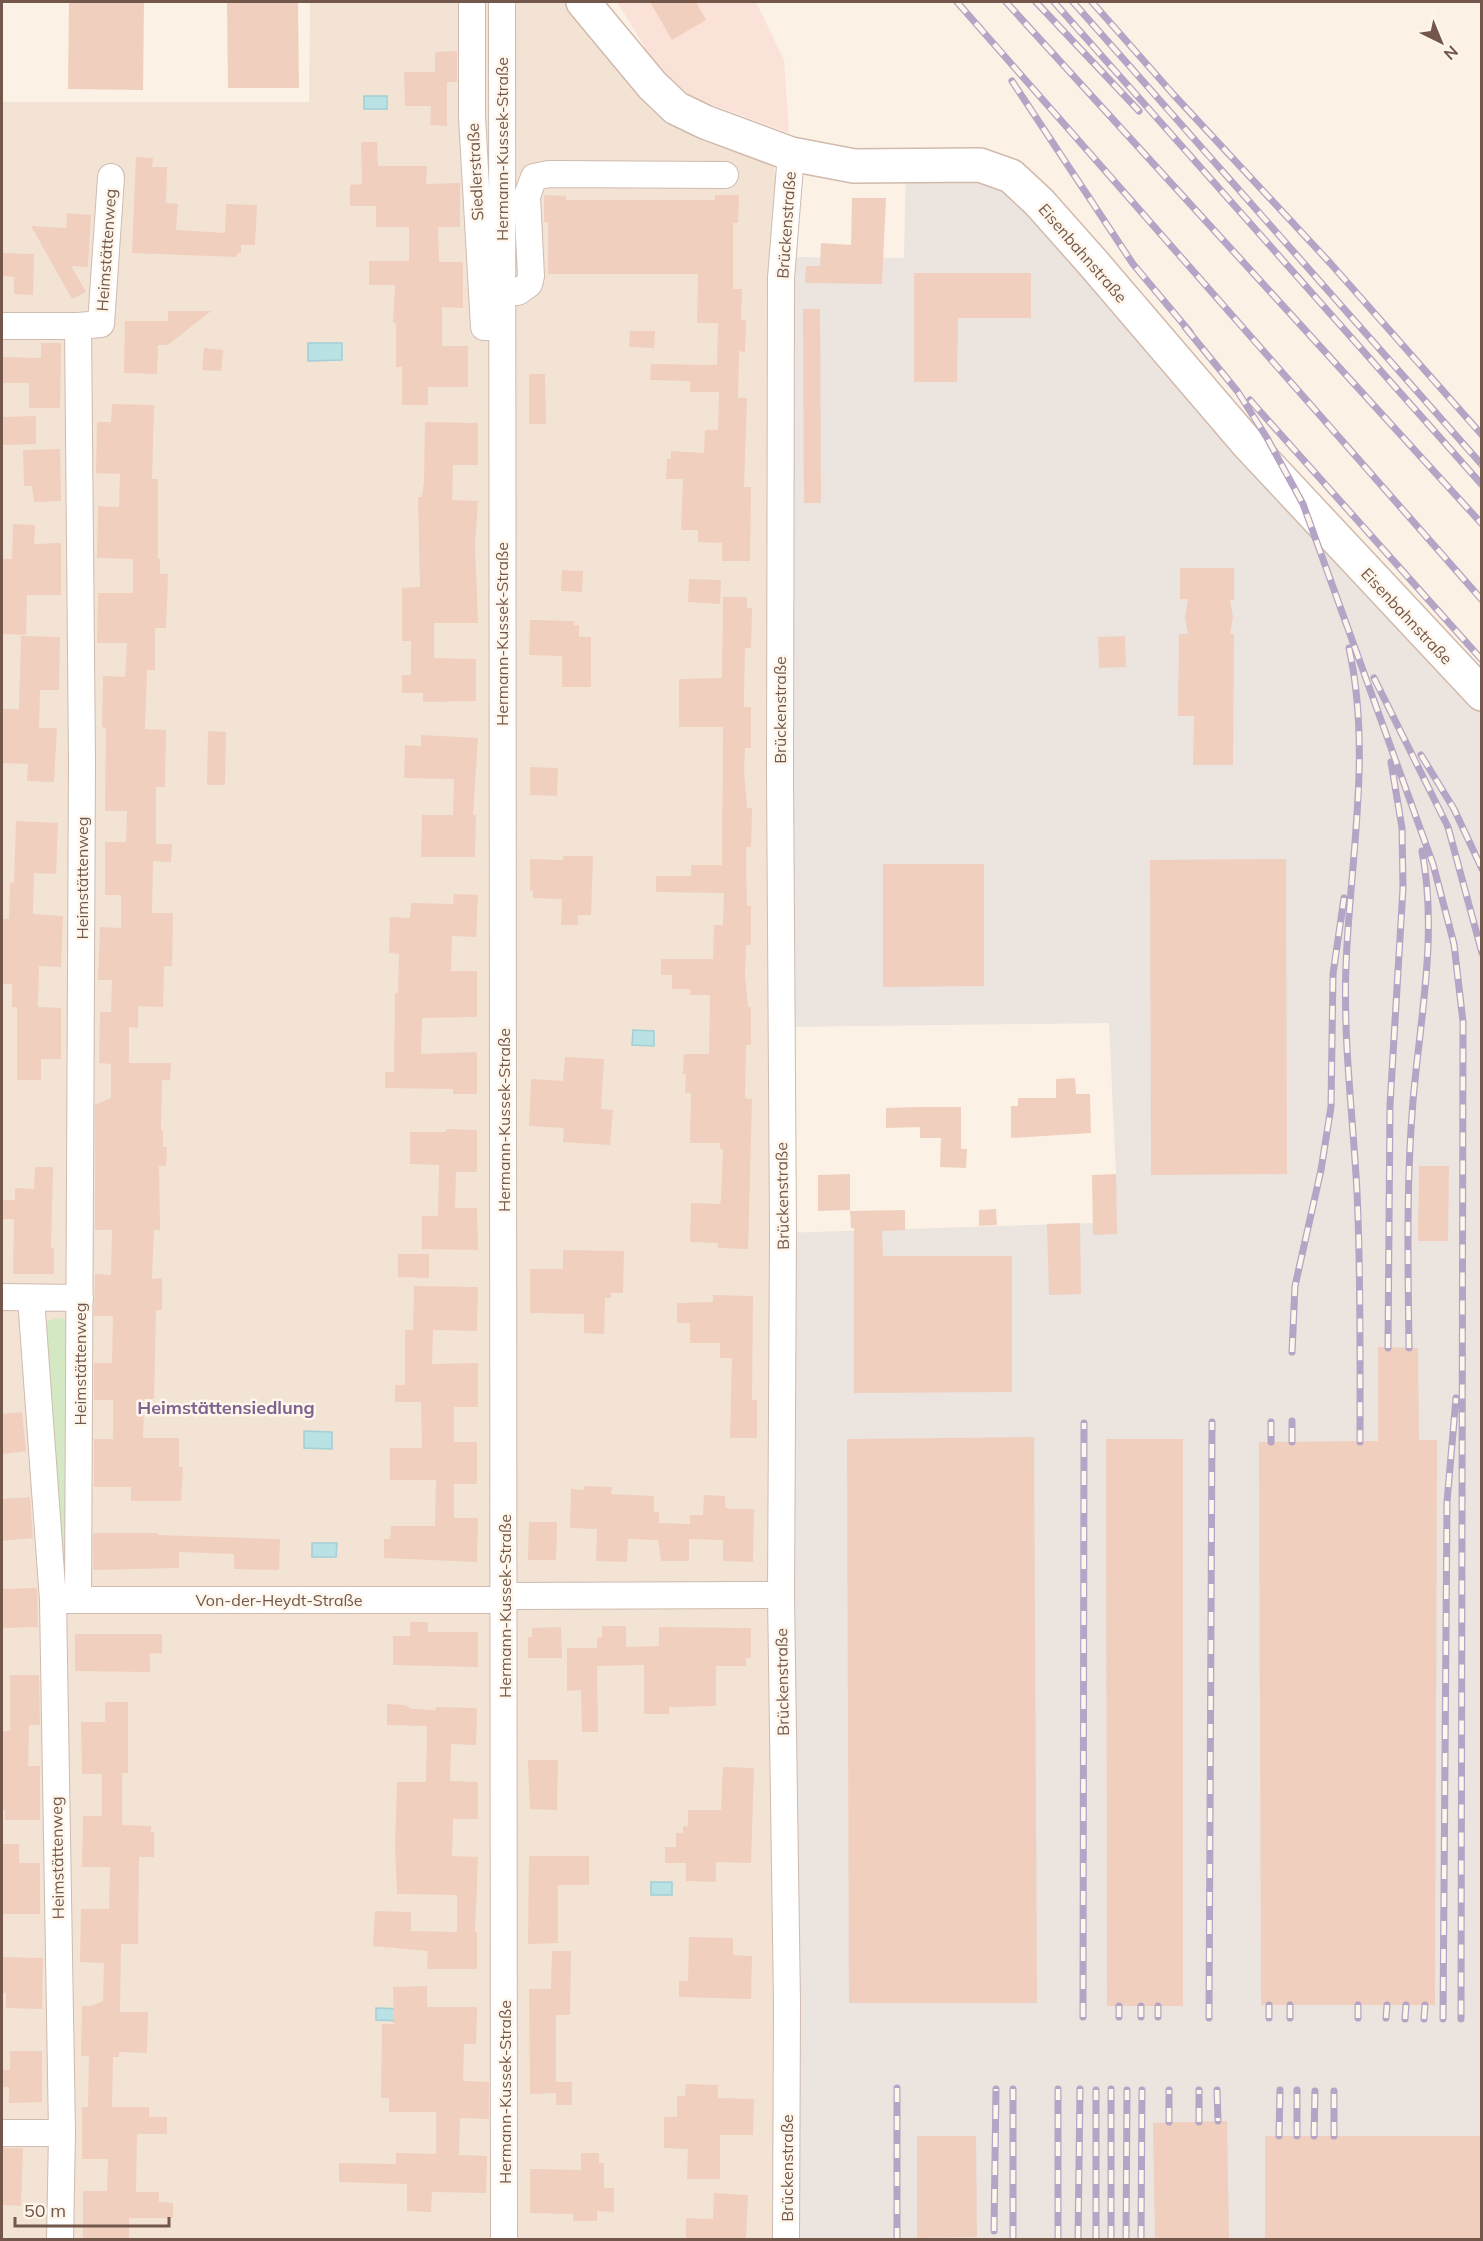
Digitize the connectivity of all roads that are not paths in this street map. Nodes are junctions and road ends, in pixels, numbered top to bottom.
1 (472, 2) edge
2 (502, 2) edge
3 (583, 2) edge
4 (791, 154) junction
5 (725, 175) dead end
6 (111, 177) dead end
7 (501, 291) junction
8 (2, 326) edge
9 (78, 326) junction
10 (500, 327) junction
11 (1482, 694) edge
12 (2, 1297) edge
13 (31, 1298) junction
14 (80, 1298) junction
15 (781, 1595) junction
16 (505, 1598) junction
17 (78, 1599) junction
18 (53, 1600) junction
19 (2, 2133) edge
20 (62, 2133) junction
21 (60, 2240) edge
22 (504, 2240) edge
23 (786, 2240) edge

1 - 10 street, Siedlerstraße
2 - 7 street, Hermann-Kussek-Straße
3 - 4 street, Eisenbahnstraße
4 - 11 street, Eisenbahnstraße
4 - 15 street, Brückenstraße
5 - 7 street
6 - 9 street, Heimstättenweg
7 - 10 street, Hermann-Kussek-Straße
8 - 9 street
9 - 14 street, Heimstättenweg
10 - 16 street, Hermann-Kussek-Straße
12 - 13 street
13 - 14 street
13 - 18 street, Heimstättenweg
14 - 17 street, Heimstättenweg
15 - 16 street, Von-der-Heydt-Straße
15 - 23 street, Brückenstraße
16 - 17 street, Von-der-Heydt-Straße
16 - 22 street, Hermann-Kussek-Straße
17 - 18 street, Von-der-Heydt-Straße
18 - 20 street, Heimstättenweg
19 - 20 street
20 - 21 street, Heimstättenweg

